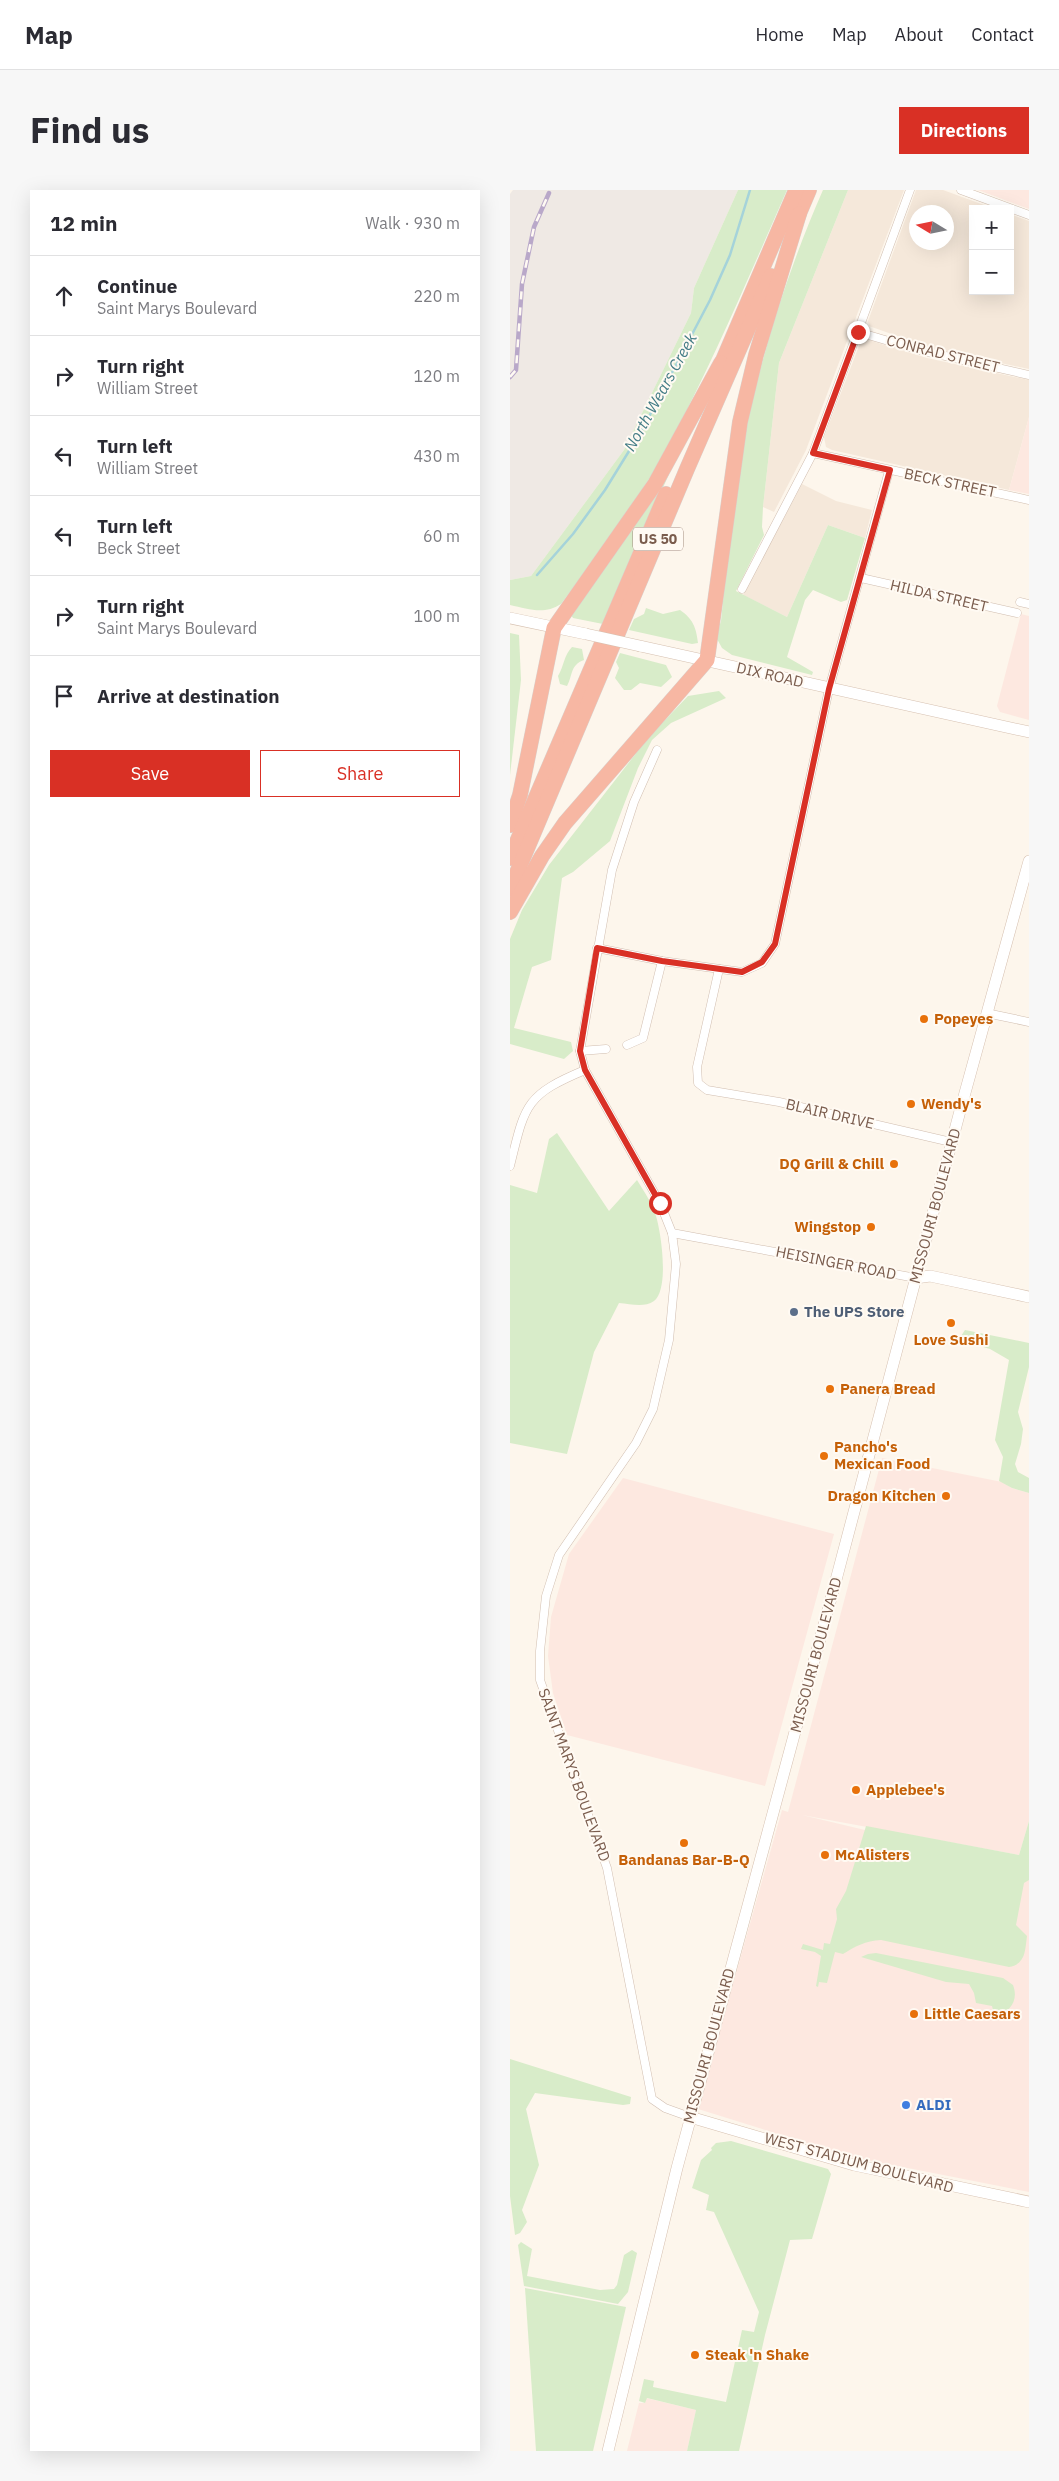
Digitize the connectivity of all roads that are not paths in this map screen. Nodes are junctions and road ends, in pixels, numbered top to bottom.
1 (796, 190) edge
2 (809, 190) edge
3 (910, 190) edge
4 (961, 190) edge
5 (799, 214) junction
6 (1029, 215) edge
7 (858, 332) junction
8 (728, 350) junction
9 (1029, 375) edge
10 (813, 453) junction
11 (890, 470) junction
12 (1029, 500) edge
13 (860, 578) junction
14 (742, 589) dead end
15 (1020, 602) dead end
16 (1029, 604) edge
17 (1017, 613) dead end
18 (510, 618) edge
19 (554, 628) junction
20 (706, 660) junction
21 (829, 689) junction
22 (1029, 732) edge
23 (657, 750) dead end
24 (510, 825) edge
25 (510, 858) edge
26 (1029, 861) edge
27 (510, 889) edge
28 (510, 912) edge
29 (597, 948) junction
30 (662, 961) junction
31 (719, 969) junction
32 (986, 1013) junction
33 (1029, 1022) edge
34 (627, 1045) dead end
35 (606, 1049) dead end
36 (580, 1051) junction
37 (585, 1070) junction
38 (951, 1142) junction
39 (510, 1166) edge
40 (672, 1233) junction
41 (916, 1278) junction
42 (1029, 1297) edge
43 (690, 2117) junction
44 (1029, 2202) edge
45 (608, 2451) edge

1 - 8 highway, US 50
2 - 5 highway, US 50
3 - 7 street
4 - 6 street
5 - 20 highway
5 - 27 highway, US 50
7 - 9 street, CONRAD STREET
7 - 10 street
8 - 19 highway
8 - 25 highway, US 50
10 - 11 street, BECK STREET
10 - 14 street
11 - 12 street, BECK STREET
11 - 13 street
13 - 17 street, HILDA STREET
13 - 21 street
15 - 16 street
18 - 19 main road, DIX ROAD
19 - 20 main road, DIX ROAD, bridge
19 - 24 highway
20 - 21 main road, DIX ROAD
20 - 28 highway
21 - 22 main road, DIX ROAD
21 - 31 street
23 - 29 street, SAINT MARYS BOULEVARD
26 - 32 main road, MISSOURI BOULEVARD
29 - 30 street
29 - 36 street, SAINT MARYS BOULEVARD
30 - 31 street
30 - 34 street
31 - 38 street, BLAIR DRIVE
32 - 33 street
32 - 38 main road, MISSOURI BOULEVARD
35 - 36 street
36 - 37 street, SAINT MARYS BOULEVARD
37 - 39 street
37 - 40 street, SAINT MARYS BOULEVARD
38 - 41 main road, MISSOURI BOULEVARD
40 - 41 street, HEISINGER ROAD
40 - 43 street, SAINT MARYS BOULEVARD
41 - 42 main road, HEISINGER ROAD
41 - 43 main road, MISSOURI BOULEVARD
43 - 44 main road, WEST STADIUM BOULEVARD
43 - 45 main road, MISSOURI BOULEVARD

